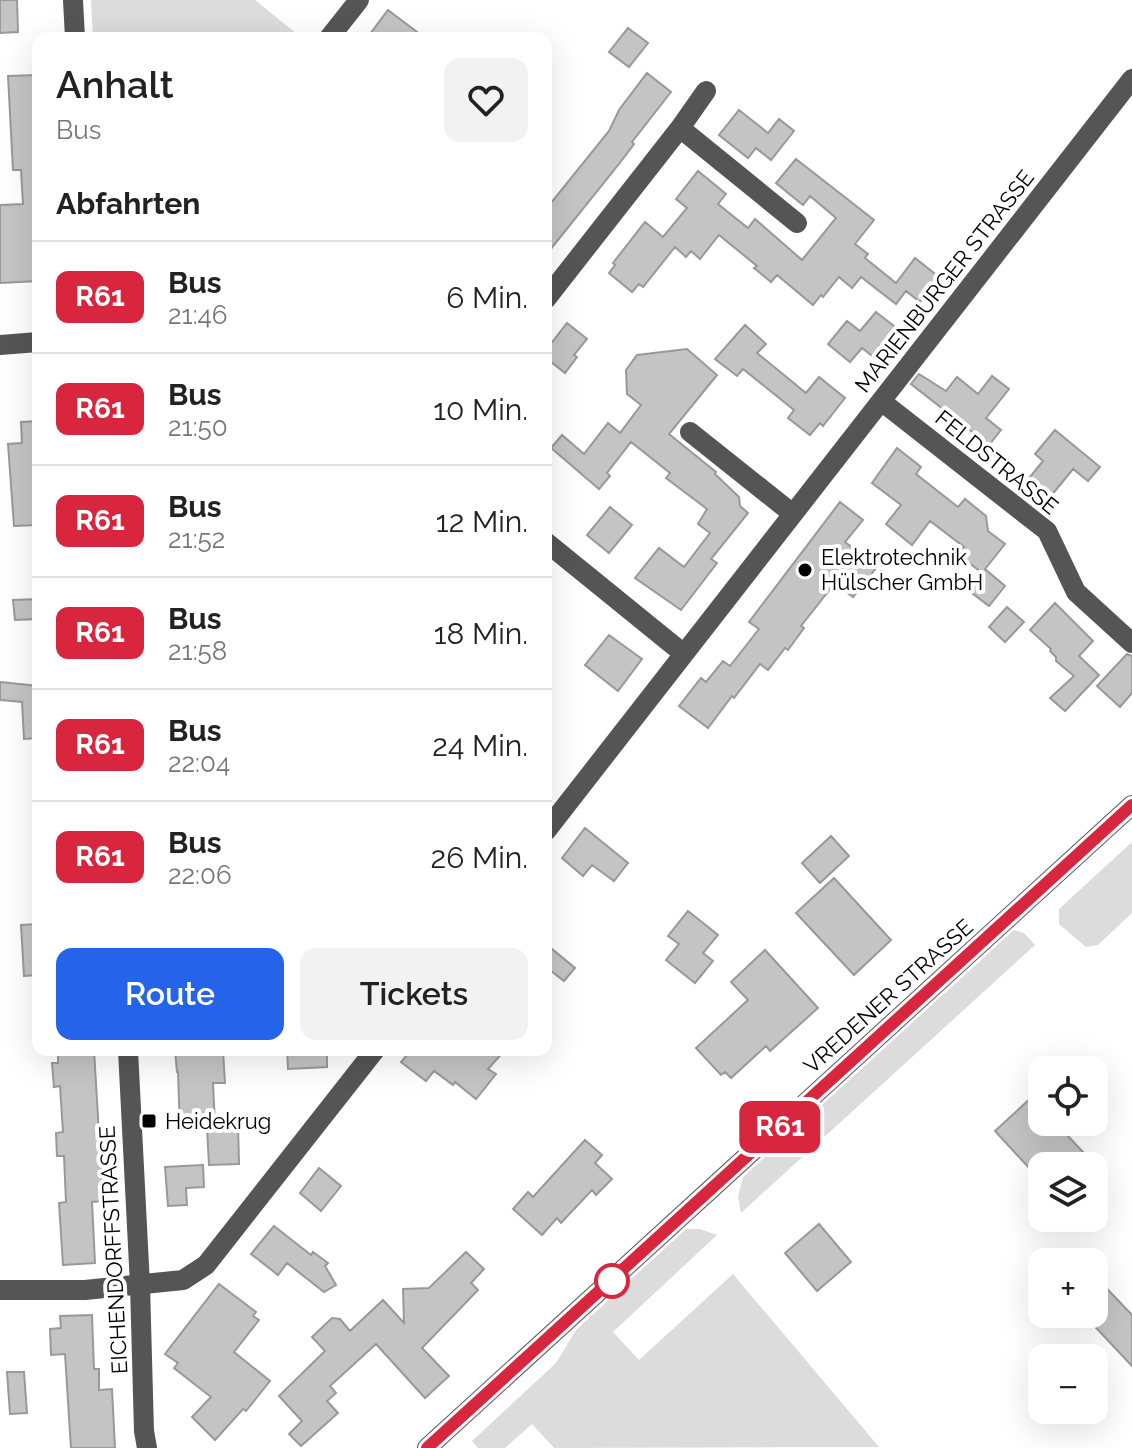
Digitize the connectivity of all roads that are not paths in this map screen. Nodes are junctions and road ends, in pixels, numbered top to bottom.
1 (73, 0) edge
2 (359, 0) edge
3 (75, 32) edge
4 (334, 32) edge
5 (1132, 79) edge
6 (706, 91) dead end
7 (680, 128) junction
8 (797, 223) dead end
9 (552, 291) edge
10 (32, 342) edge
11 (0, 345) edge
12 (881, 401) junction
13 (690, 432) dead end
14 (793, 514) junction
15 (552, 547) edge
16 (1132, 643) edge
17 (684, 654) junction
18 (1132, 805) edge
19 (552, 823) edge
20 (128, 1056) edge
21 (370, 1056) edge
22 (140, 1285) junction
23 (0, 1290) edge
24 (147, 1448) edge
25 (427, 1448) edge

1 - 3 street
2 - 4 street
5 - 12 street, MARIENBURGER STRASSE
6 - 7 street
7 - 8 street
7 - 9 street
10 - 11 street
12 - 14 street, MARIENBURGER STRASSE
12 - 16 street, FELDSTRASSE
13 - 14 street
14 - 17 street, MARIENBURGER STRASSE
15 - 17 street
17 - 19 street, MARIENBURGER STRASSE
18 - 25 street, VREDENER STRASSE
20 - 22 street, EICHENDORFFSTRASSE
21 - 22 street
22 - 23 street
22 - 24 street, EICHENDORFFSTRASSE

